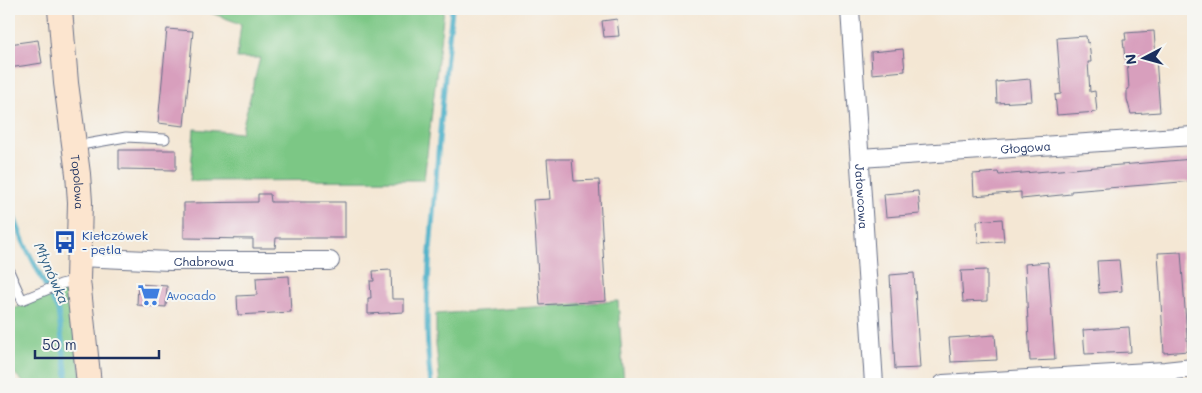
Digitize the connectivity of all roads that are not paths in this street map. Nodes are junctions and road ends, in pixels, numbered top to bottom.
1 (60, 9) edge
2 (850, 9) edge
3 (1193, 136) edge
4 (165, 138) dead end
5 (75, 146) junction
6 (860, 158) junction
7 (330, 261) dead end
8 (9, 271) edge
9 (73, 274) junction
10 (1193, 368) edge
11 (89, 384) edge
12 (874, 384) edge
13 (943, 384) edge

1 - 5 street, Topolowa
2 - 6 street, Jałowcowa
3 - 6 street, Głogowa
4 - 5 lane
5 - 9 street, Topolowa
6 - 12 street, Jałowcowa
7 - 9 street, Chabrowa
8 - 9 lane
9 - 11 street, Topolowa
10 - 13 street

